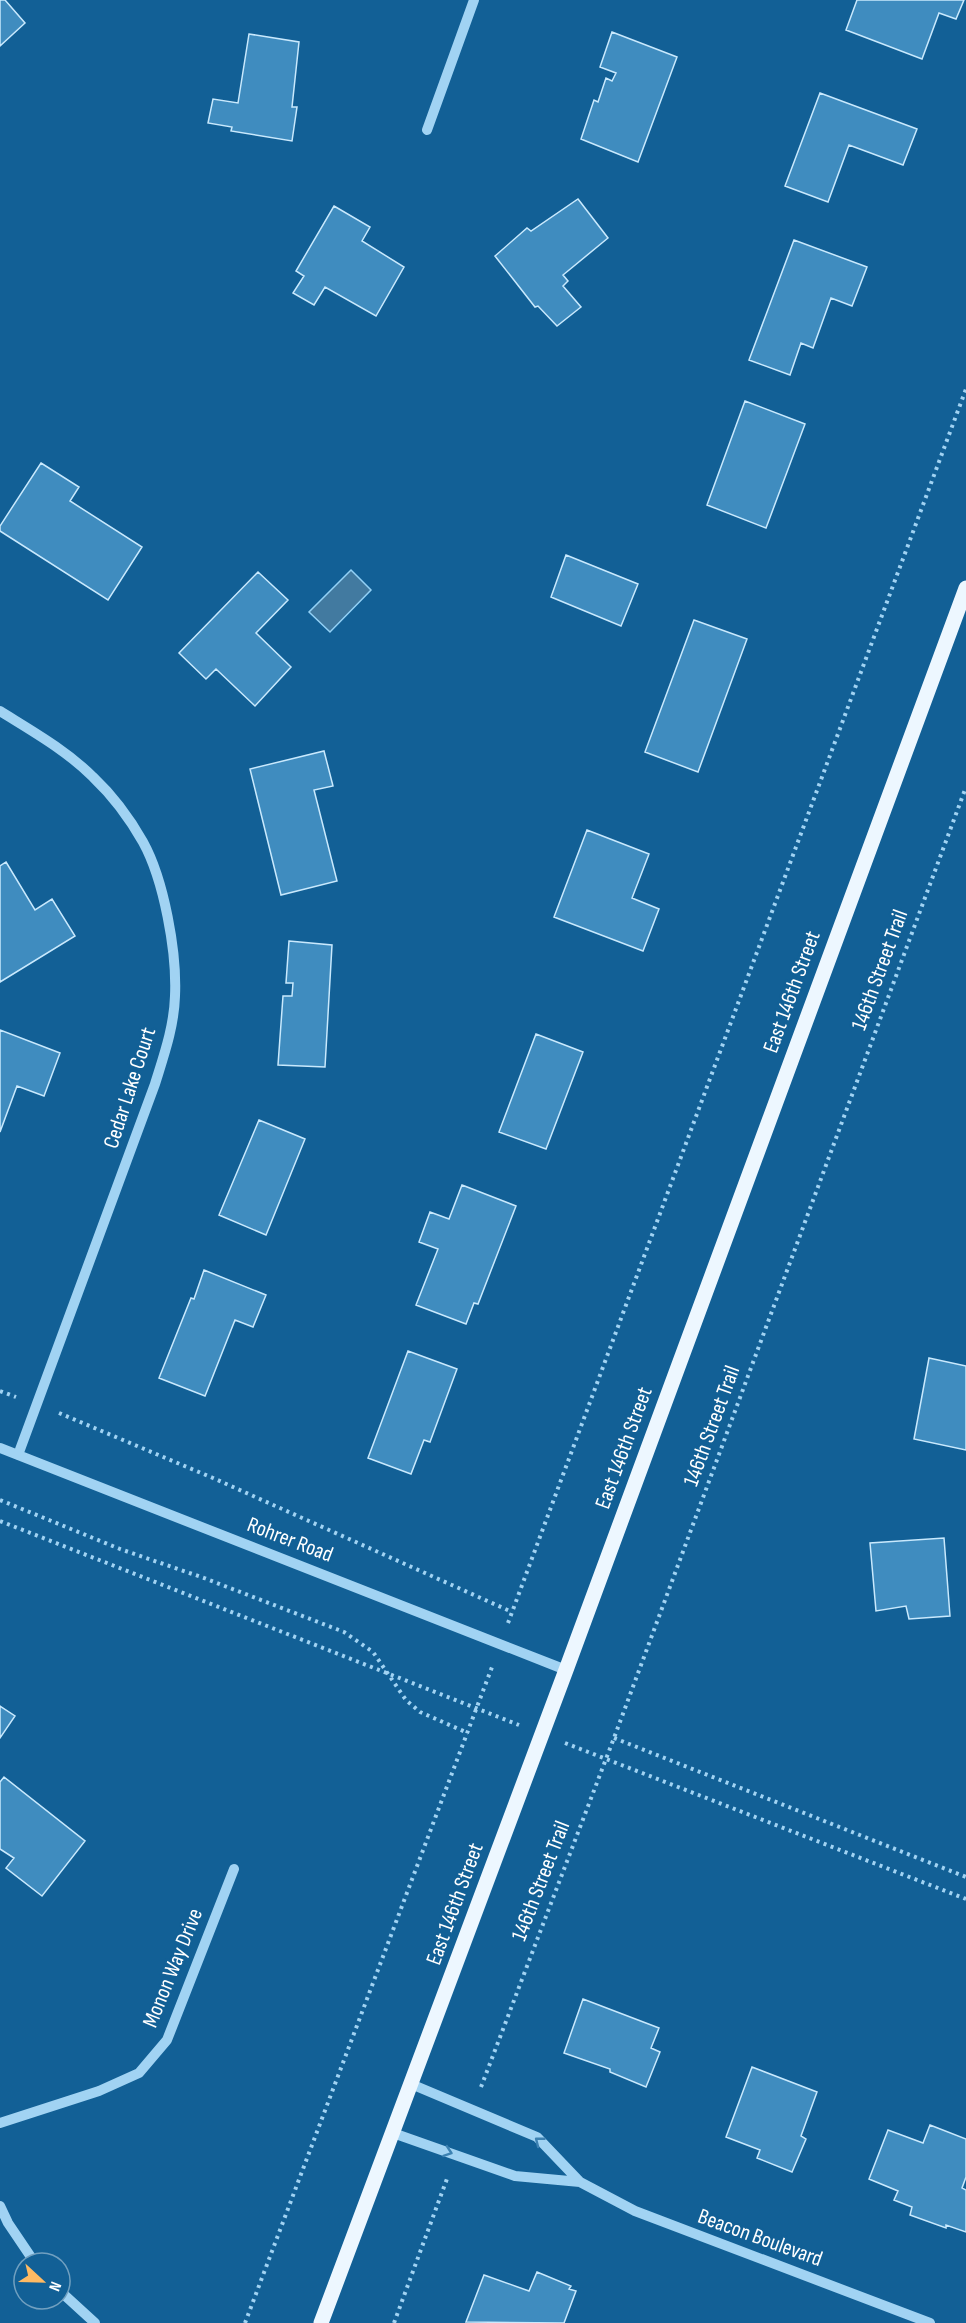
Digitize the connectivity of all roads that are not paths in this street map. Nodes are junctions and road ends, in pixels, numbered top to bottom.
1 (474, 0) edge
2 (427, 130) dead end
3 (966, 588) edge
4 (0, 711) edge
5 (0, 1448) edge
6 (18, 1455) junction
7 (566, 1670) junction
8 (234, 1869) dead end
9 (411, 2084) junction
10 (0, 2123) edge
11 (393, 2133) junction
12 (580, 2182) junction
13 (0, 2206) edge
14 (27, 2251) edge
15 (72, 2302) edge
16 (95, 2323) edge
17 (321, 2323) edge
18 (930, 2323) edge

1 - 2 street
3 - 7 main road, East 146th Street
4 - 6 street, Cedar Lake Court
5 - 6 street, Rohrer Road
6 - 7 street, Rohrer Road
7 - 9 main road, East 146th Street
8 - 10 street, Monon Way Drive
9 - 11 main road, East 146th Street
12 -> 9 street, Beacon Boulevard
11 -> 12 street, Beacon Boulevard
11 - 17 main road, East 146th Street
12 - 18 street, Beacon Boulevard
13 - 14 street
15 - 16 street

